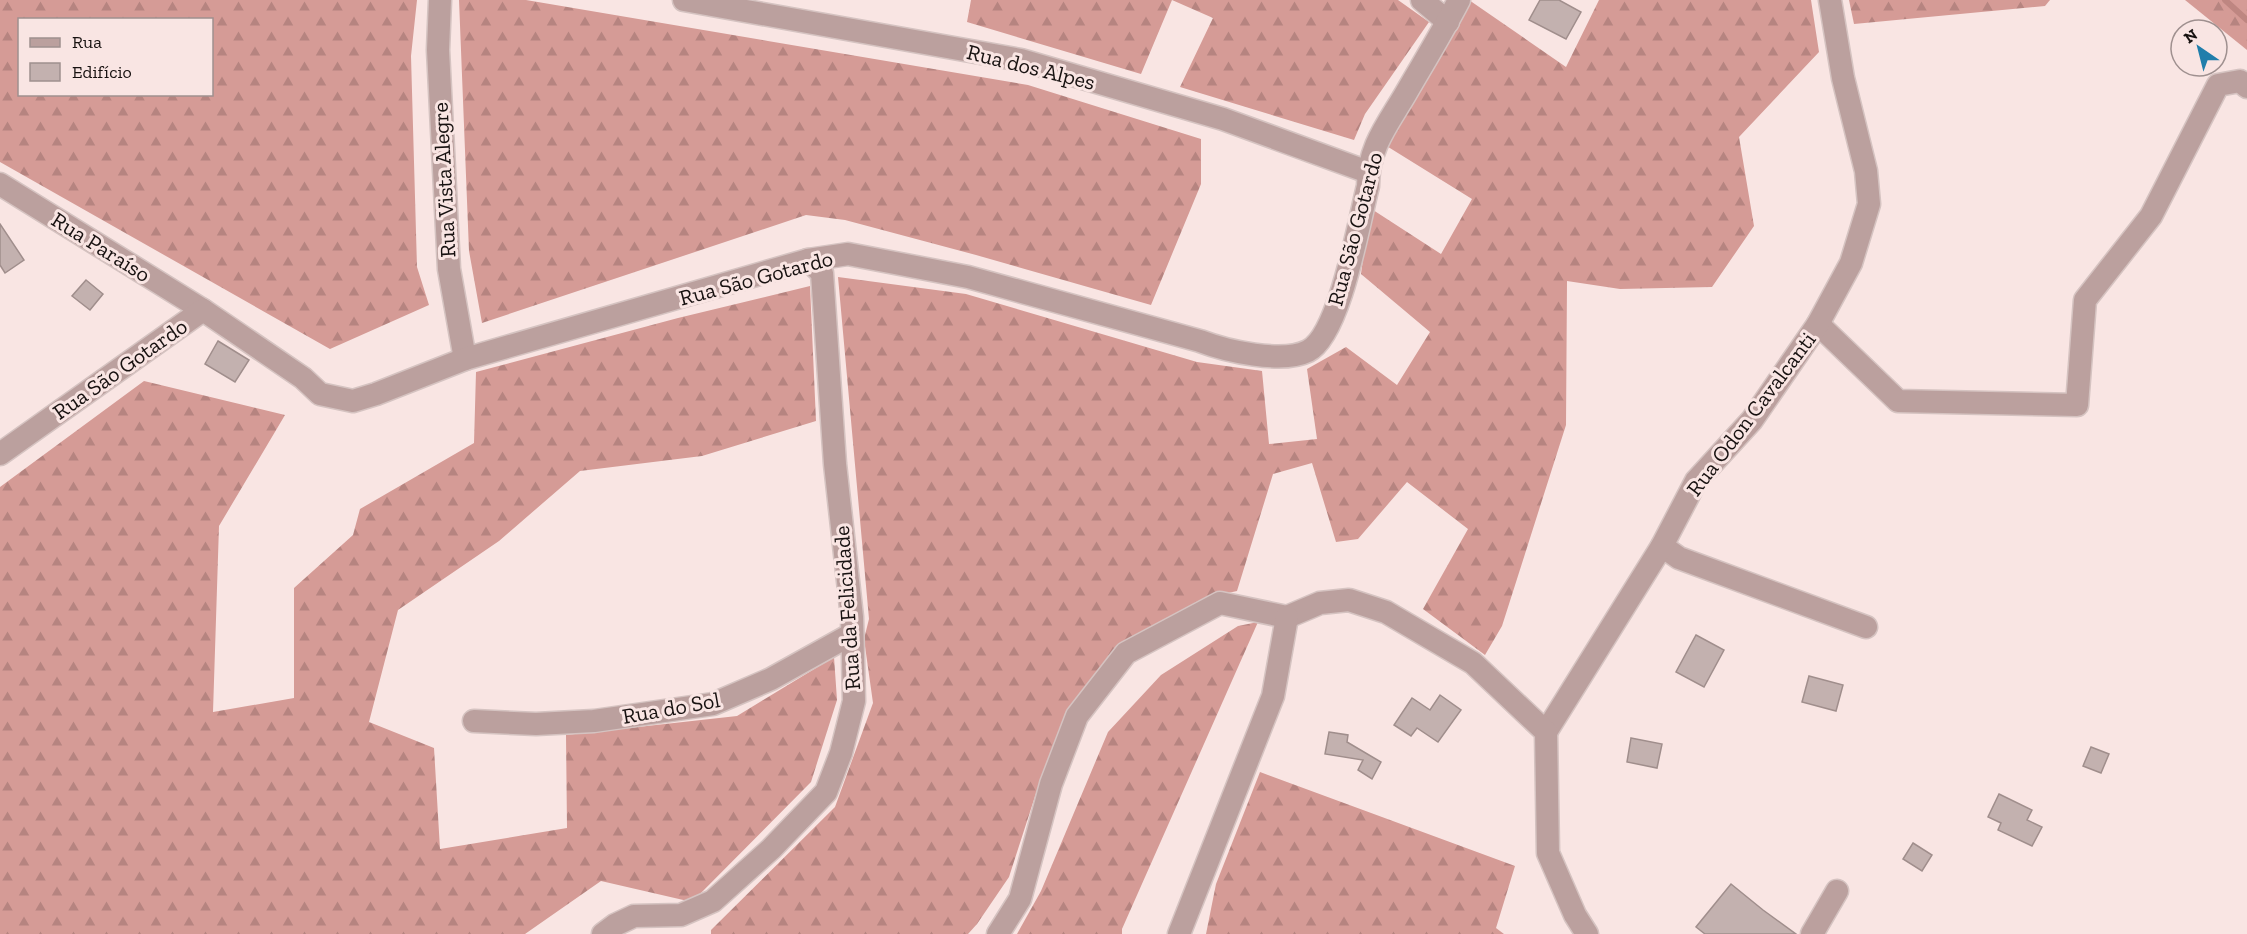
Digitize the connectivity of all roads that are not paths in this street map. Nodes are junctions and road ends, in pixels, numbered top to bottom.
1 (440, 0) edge
2 (684, 0) edge
3 (1422, 0) edge
4 (1459, 0) edge
5 (1830, 0) edge
6 (1448, 22) junction
7 (2247, 87) edge
8 (1368, 172) junction
9 (0, 184) edge
10 (808, 260) junction
11 (203, 310) junction
12 (1818, 324) junction
13 (465, 359) junction
14 (0, 454) edge
15 (1662, 546) junction
16 (1287, 617) junction
17 (1866, 627) dead end
18 (852, 634) junction
19 (474, 721) dead end
20 (1546, 732) junction
21 (1837, 891) dead end
22 (603, 934) edge
23 (998, 934) edge
24 (1179, 934) edge
25 (1587, 934) edge
26 (1812, 934) edge

1 - 13 street, Rua Vista Alegre
2 - 8 street, Rua dos Alpes
3 - 6 street
4 - 6 street, Rua São Gotardo
5 - 12 street, Rua Odon Cavalcanti
6 - 8 street, Rua São Gotardo
7 - 12 street
8 - 10 street, Rua São Gotardo
9 - 11 street, Rua Paraíso
10 - 13 street, Rua São Gotardo
10 - 18 street, Rua da Felicidade
11 - 13 street, Rua São Gotardo
11 - 14 street, Rua São Gotardo
12 - 15 street, Rua Odon Cavalcanti
15 - 17 street
15 - 20 street, Rua Odon Cavalcanti
16 - 20 street
16 - 23 street
16 - 24 street
18 - 19 street, Rua do Sol
18 - 22 street, Rua da Felicidade
20 - 25 street
21 - 26 street

